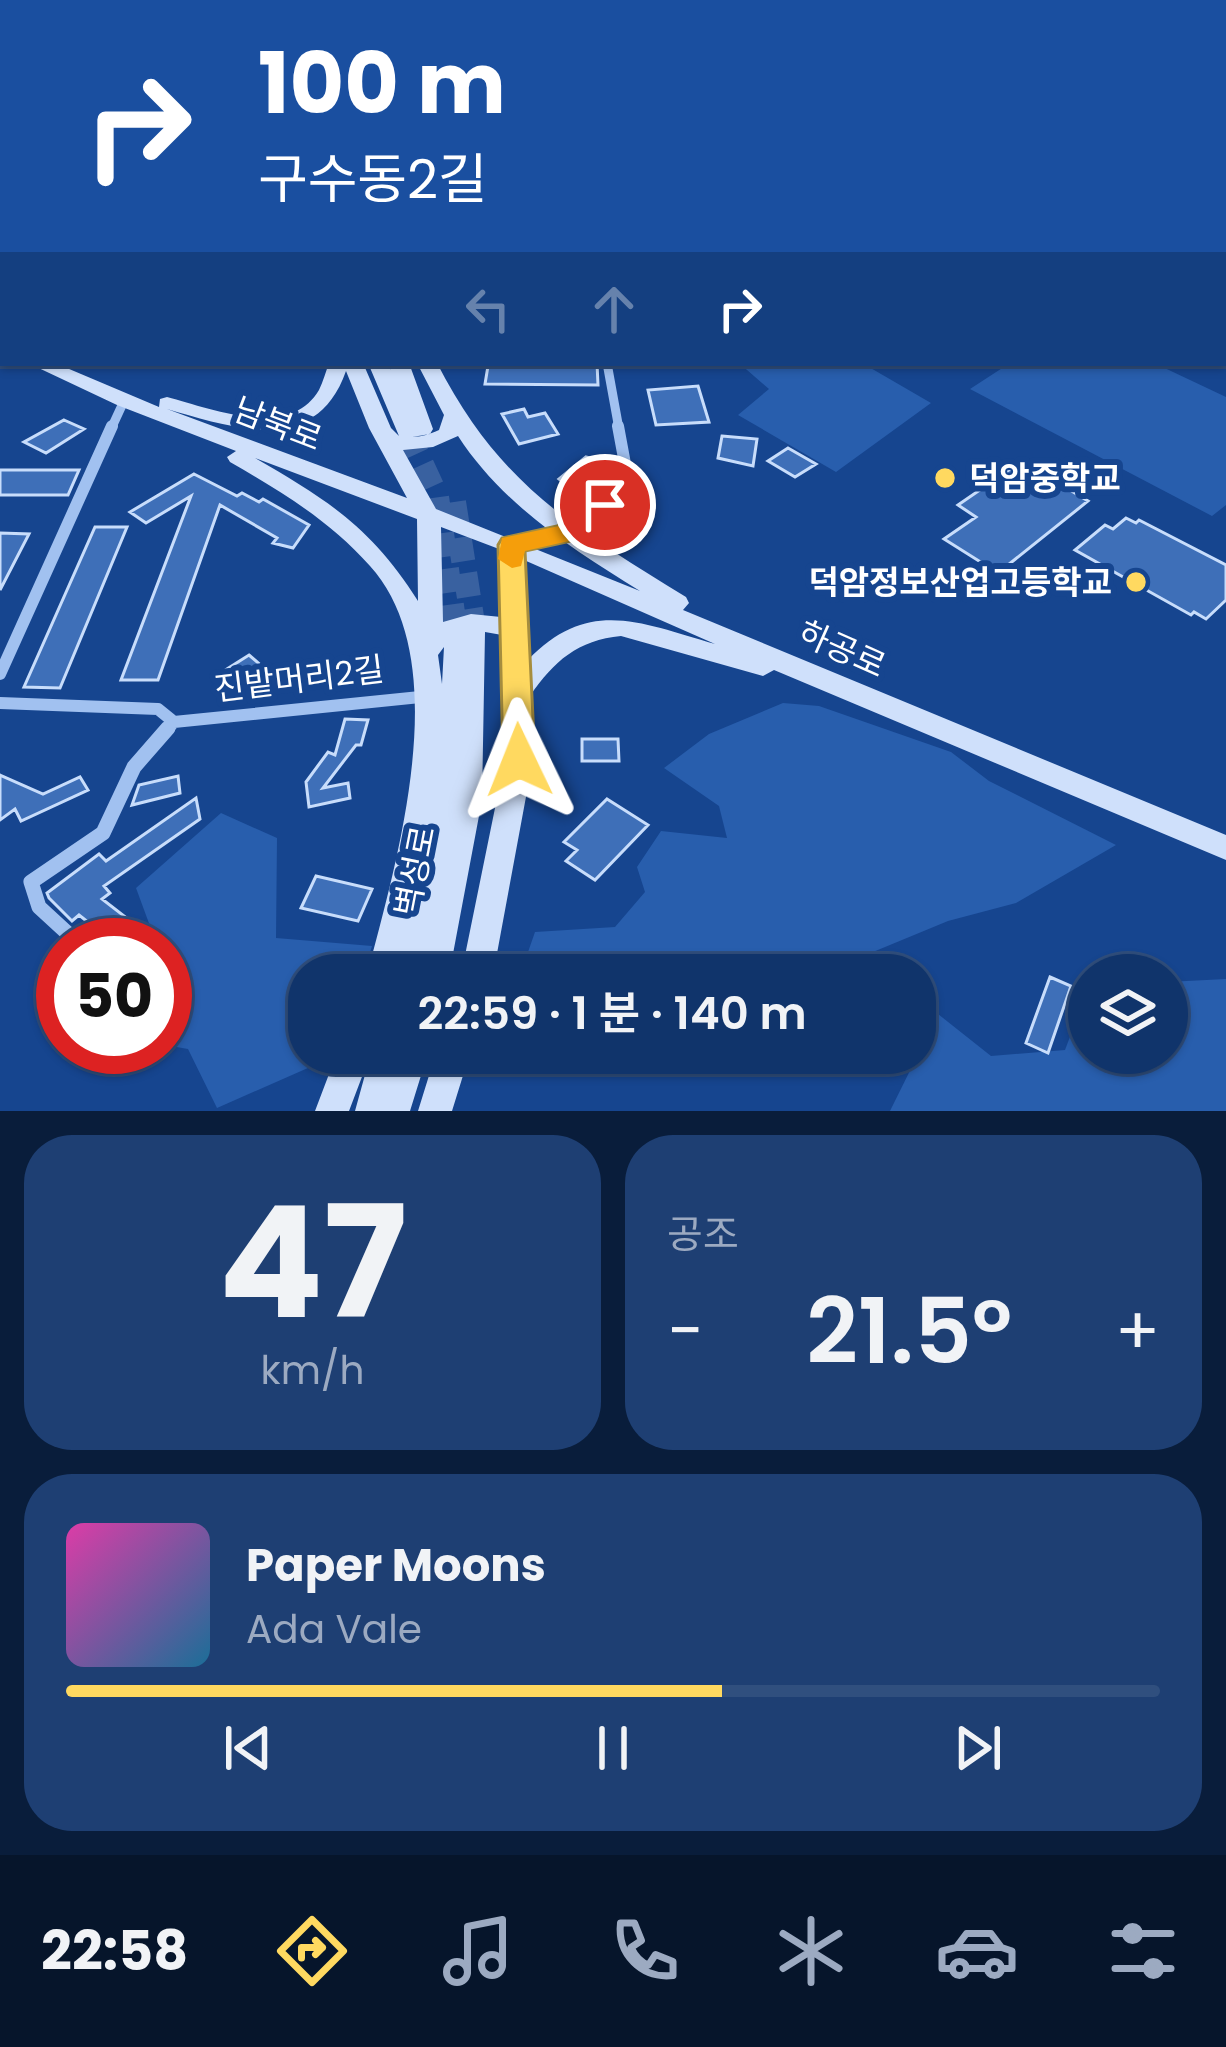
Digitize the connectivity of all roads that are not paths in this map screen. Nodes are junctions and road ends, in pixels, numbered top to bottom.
1 (46, 366) edge
2 (338, 366) edge
3 (355, 366) edge
4 (380, 366) edge
5 (399, 366) edge
6 (429, 366) edge
7 (608, 366) edge
8 (75, 377) junction
9 (124, 401) junction
10 (456, 412) junction
11 (179, 422) junction
12 (405, 433) junction
13 (429, 517) junction
14 (566, 533) junction
15 (511, 545) junction
16 (514, 629) junction
17 (454, 640) junction
18 (745, 645) junction
19 (1, 671) edge
20 (842, 689) junction
21 (517, 694) junction
22 (431, 695) junction
23 (0, 703) edge
24 (174, 722) junction
25 (1226, 848) edge
26 (51, 918) edge
27 (388, 954) edge
28 (414, 954) edge
29 (437, 954) edge
30 (481, 954) edge
31 (346, 1074) edge
32 (382, 1074) edge
33 (404, 1074) edge
34 (446, 1074) edge
35 (332, 1111) edge
36 (372, 1111) edge
37 (393, 1111) edge
38 (435, 1111) edge

1 - 8 main road, 남북로
2 - 8 main road
3 - 12 main road
4 - 12 main road
5 - 12 main road
6 - 10 main road
7 - 14 street
8 - 9 main road, 남북로
9 - 11 main road, 남북로
9 - 19 street
10 - 12 main road
10 - 14 main road
11 - 13 main road, 남북로
11 - 22 main road
12 - 13 main road
13 - 15 main road, 하공로
13 - 17 main road
14 - 15 street
14 - 18 main road
15 - 16 main road
15 - 18 main road, 하공로
16 - 17 main road
16 - 21 main road
17 - 22 main road
17 - 28 main road, 벽성로
17 - 29 main road, 벽성로
18 - 20 main road, 하공로
20 - 21 main road
20 - 25 main road, 하공로
21 - 30 main road
22 - 24 street, 진밭머리2길
22 - 27 main road
23 - 24 street, 진밭머리2길
24 - 26 street, 진밭머리2길
31 - 35 main road
32 - 36 main road
33 - 37 main road
34 - 38 main road

